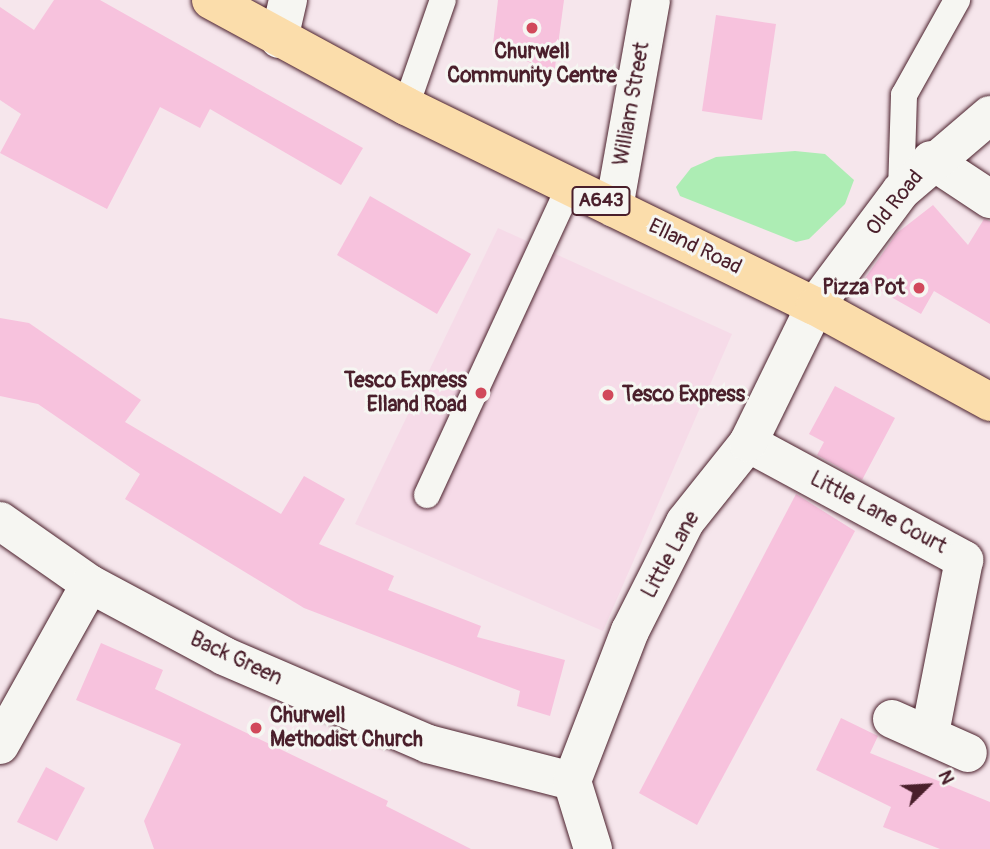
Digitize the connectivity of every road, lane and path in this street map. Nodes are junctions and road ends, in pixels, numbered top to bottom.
1 (212, 0) edge
2 (288, 0) edge
3 (443, 0) edge
4 (651, 0) edge
5 (957, 0) edge
6 (279, 39) junction
7 (406, 106) junction
8 (990, 116) edge
9 (931, 160) junction
10 (569, 186) junction
11 (901, 191) junction
12 (990, 199) edge
13 (614, 208) junction
14 (815, 306) junction
15 (990, 402) edge
16 (748, 443) junction
17 (427, 495) dead end
18 (0, 521) edge
19 (90, 583) junction
20 (892, 719) dead end
21 (930, 733) junction
22 (0, 745) edge
23 (968, 753) dead end
24 (572, 781) junction
25 (593, 849) edge

1 - 6 main road, Elland Road / A643
2 - 6 street
3 - 7 lane
4 - 13 street, William Street
5 - 11 lane
6 - 7 main road, Elland Road / A643
7 - 10 main road, Elland Road / A643
8 - 9 street, Old Road
9 - 11 street, Old Road
9 - 12 street
10 - 13 main road, Elland Road / A643
10 - 17 lane
11 - 14 street, Old Road
13 - 14 main road, Elland Road / A643
14 - 15 main road, Elland Road / A643
14 - 16 street, Little Lane
16 - 21 street, Little Lane Court
16 - 24 street, Little Lane
18 - 19 street, Back Green
19 - 22 street
19 - 24 street, Back Green
20 - 21 street
21 - 23 street
24 - 25 street

